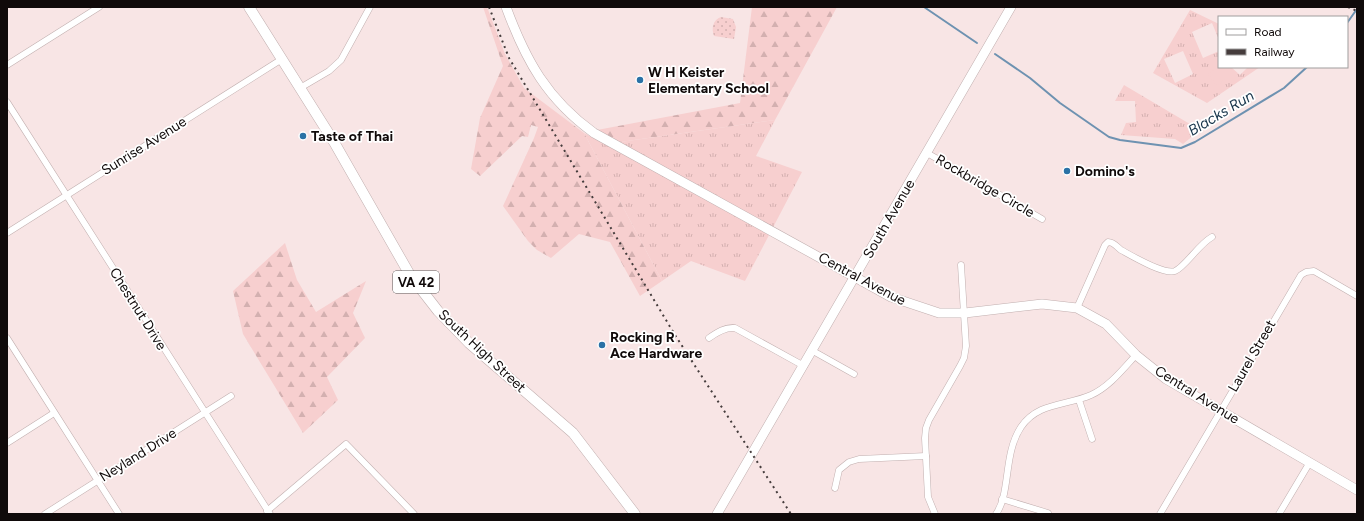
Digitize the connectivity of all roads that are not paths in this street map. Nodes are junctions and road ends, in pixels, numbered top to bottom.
1 (99, 7) edge
2 (250, 7) edge
3 (370, 7) edge
4 (506, 7) edge
5 (1012, 7) edge
6 (282, 59) junction
7 (7, 65) edge
8 (300, 88) junction
9 (7, 102) edge
10 (927, 153) junction
11 (66, 196) junction
12 (1042, 219) dead end
13 (7, 233) edge
14 (1212, 238) dead end
15 (961, 265) dead end
16 (856, 276) junction
17 (1357, 296) edge
18 (1077, 308) junction
19 (965, 314) junction
20 (7, 338) edge
21 (709, 338) dead end
22 (813, 351) junction
23 (1136, 355) junction
24 (804, 366) junction
25 (854, 374) dead end
26 (231, 396) dead end
27 (1079, 400) junction
28 (1220, 410) junction
29 (54, 413) junction
30 (204, 413) junction
31 (1092, 439) dead end
32 (7, 443) edge
33 (926, 456) junction
34 (1310, 462) junction
35 (97, 480) junction
36 (835, 488) dead end
37 (1357, 490) edge
38 (1002, 499) junction
39 (268, 512) edge
40 (1048, 513) dead end
41 (45, 514) edge
42 (118, 514) edge
43 (414, 514) edge
44 (635, 514) edge
45 (717, 514) edge
46 (935, 514) edge
47 (996, 514) edge
48 (1160, 514) edge
49 (1279, 514) edge

1 - 7 street
2 - 6 main road, South High Street / VA 42
3 - 8 street
4 - 16 street, Central Avenue
5 - 10 street, South Avenue
6 - 8 main road, South High Street / VA 42
6 - 11 street, Sunrise Avenue
8 - 44 main road, South High Street / VA 42
9 - 11 street, Chestnut Drive
10 - 12 street, Rockbridge Circle
10 - 16 street, South Avenue
11 - 13 street, Sunrise Avenue
11 - 30 street, Chestnut Drive
14 - 18 street
15 - 19 street
16 - 19 street, Central Avenue
16 - 22 street, South Avenue
17 - 28 street, Laurel Street
18 - 19 street, Central Avenue
18 - 23 street, Central Avenue
19 - 33 street
20 - 29 street
21 - 24 street
22 - 24 street, South Avenue
22 - 25 street
23 - 27 street
23 - 28 street, Central Avenue
24 - 45 street, South Avenue
26 - 30 street, Neyland Drive
27 - 31 street
27 - 38 street
28 - 34 street, Central Avenue
28 - 48 street, Laurel Street
29 - 32 street
29 - 35 street
30 - 35 street, Neyland Drive
30 - 39 street, Chestnut Drive
33 - 36 street
33 - 46 street
34 - 37 street, Central Avenue
34 - 49 street
35 - 41 street, Neyland Drive
35 - 42 street
38 - 40 street
38 - 47 street
39 - 43 street

